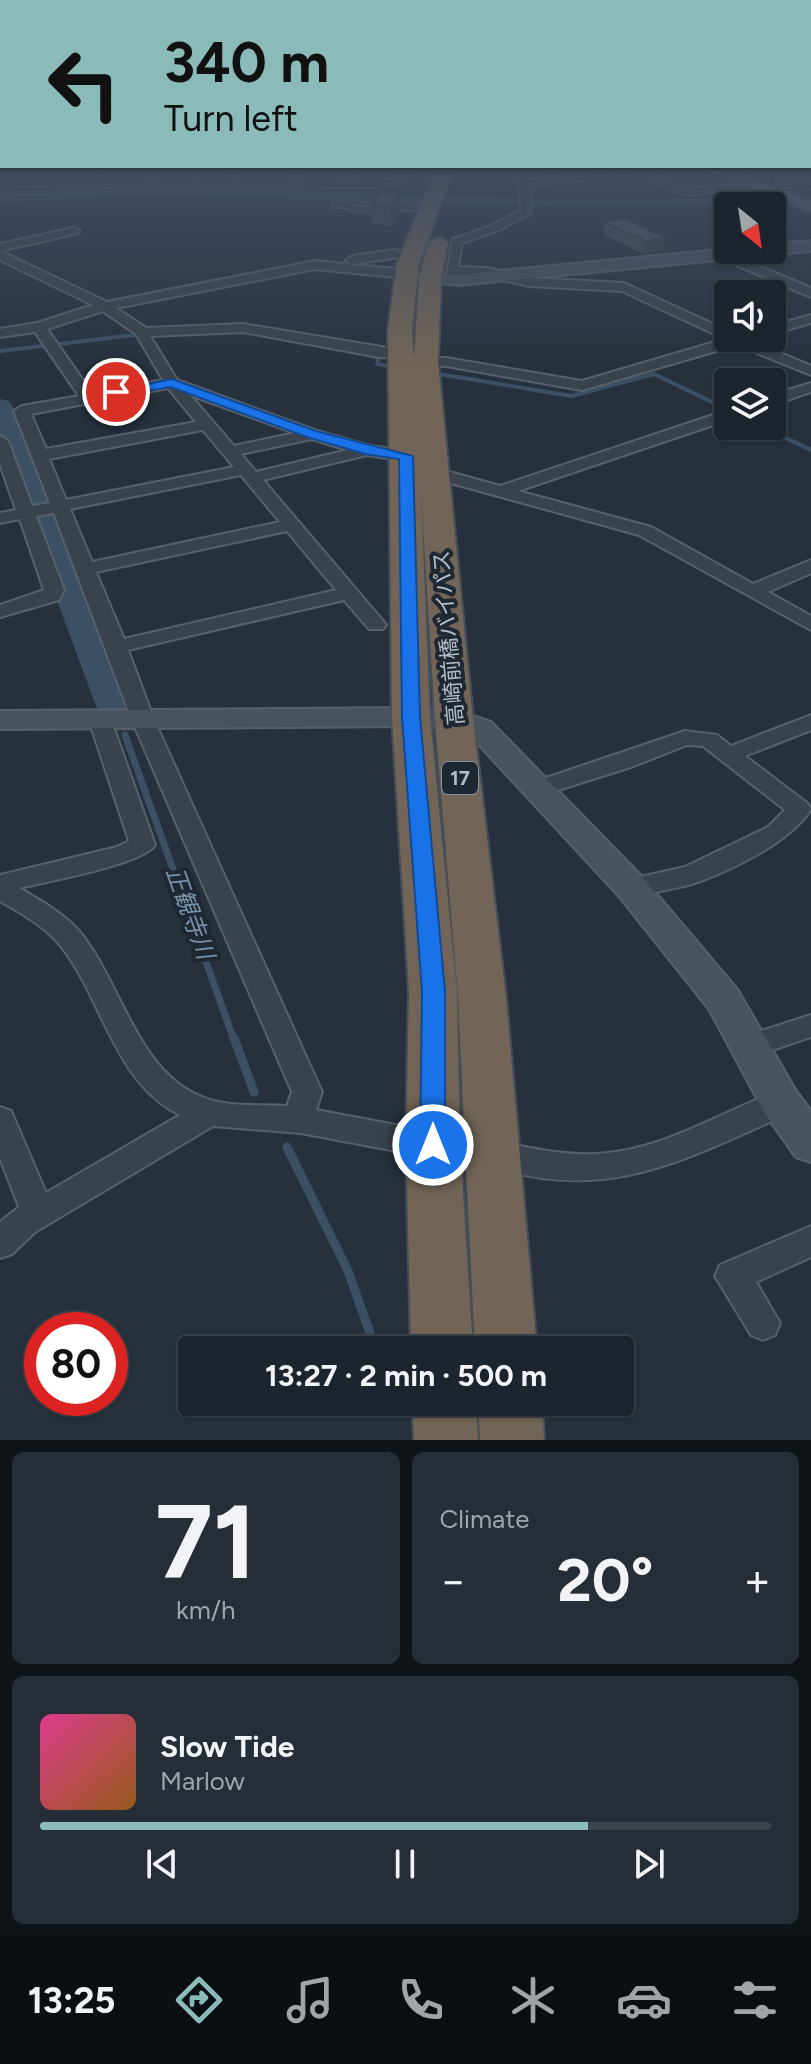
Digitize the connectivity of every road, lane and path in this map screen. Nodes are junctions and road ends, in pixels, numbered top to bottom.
1 (56, 235) edge
2 (431, 235) edge
3 (474, 235) edge
4 (811, 246) edge
5 (0, 248) edge
6 (786, 248) edge
7 (0, 255) edge
8 (714, 255) edge
9 (427, 264) junction
10 (744, 264) edge
11 (315, 265) junction
12 (504, 276) junction
13 (811, 293) edge
14 (105, 306) junction
15 (811, 319) edge
16 (786, 326) edge
17 (39, 327) junction
18 (714, 328) edge
19 (0, 333) edge
20 (143, 334) junction
21 (714, 345) edge
22 (768, 352) edge
23 (413, 358) junction
24 (811, 371) edge
25 (172, 383) junction
26 (811, 387) edge
27 (786, 395) edge
28 (87, 397) junction
29 (714, 420) edge
30 (207, 425) junction
31 (311, 434) junction
32 (0, 441) edge
33 (229, 452) junction
34 (42, 455) junction
35 (4, 460) edge
36 (403, 460) junction
37 (247, 474) junction
38 (502, 490) junction
39 (57, 506) junction
40 (29, 512) junction
41 (0, 518) edge
42 (291, 525) junction
43 (811, 566) edge
44 (86, 569) junction
45 (753, 591) junction
46 (348, 593) junction
47 (0, 611) edge
48 (811, 624) edge
49 (376, 625) dead end
50 (117, 647) junction
51 (411, 717) junction
52 (454, 719) junction
53 (0, 720) edge
54 (100, 720) junction
55 (143, 720) junction
56 (811, 722) edge
57 (730, 754) junction
58 (539, 788) junction
59 (0, 886) edge
60 (631, 887) junction
61 (811, 1026) edge
62 (749, 1046) junction
63 (781, 1103) junction
64 (207, 1114) junction
65 (0, 1120) edge
66 (298, 1120) junction
67 (811, 1144) edge
68 (433, 1145) junction
69 (493, 1154) junction
70 (38, 1213) junction
71 (811, 1241) edge
72 (0, 1243) edge
73 (763, 1323) dead end
74 (441, 1336) edge
75 (505, 1336) edge
76 (445, 1416) edge
77 (511, 1416) edge
78 (446, 1440) edge
79 (512, 1440) edge

1 - 5 street
2 - 9 highway, 高崎前橋バイパス / 17
3 - 9 street
4 - 6 street
7 - 14 street
8 - 12 street
9 - 11 street
9 - 11 street
9 - 12 street
9 - 23 highway, 高崎前橋バイパス / 17
10 - 13 street
11 - 14 street
12 - 18 street
14 - 17 street
14 - 20 street
15 - 16 street
17 - 19 street
17 - 28 street
20 - 23 street
20 - 25 street
21 - 23 street
22 - 24 street
23 - 36 highway, 高崎前橋バイパス / 17
25 - 28 street
25 - 30 street
25 - 31 street
26 - 27 street
28 - 34 street
29 - 38 street
30 - 33 street
30 - 34 street
31 - 33 street
31 - 36 street
32 - 35 street
33 - 37 street
34 - 39 street
35 - 40 street
36 - 37 street
36 - 38 street
36 - 51 highway, 高崎前橋バイパス / 17
36 - 52 highway, 高崎前橋バイパス / 17
37 - 39 street
37 - 42 street
38 - 45 street
39 - 40 street
39 - 44 street
40 - 41 street
40 - 47 street
42 - 44 street
42 - 46 street
43 - 45 street
44 - 50 street
45 - 48 street
46 - 49 street
46 - 50 street
50 - 55 street
51 - 52 street
51 - 55 street
51 - 68 highway, 高崎前橋バイパス / 17
52 - 58 street
52 - 69 highway, 高崎前橋バイパス / 17
53 - 54 street
54 - 55 street
54 - 59 street
55 - 66 street
56 - 57 street
57 - 58 street
57 - 60 street
58 - 60 street
59 - 64 street
60 - 62 street
61 - 62 street
62 - 63 street
63 - 67 street
63 - 69 street
64 - 66 street
64 - 70 street
65 - 70 street
66 - 68 street
68 - 74 highway, 高崎前橋バイパス / 17
69 - 75 highway, 高崎前橋バイパス / 17
70 - 72 street
71 - 73 street
76 - 78 highway
77 - 79 highway

